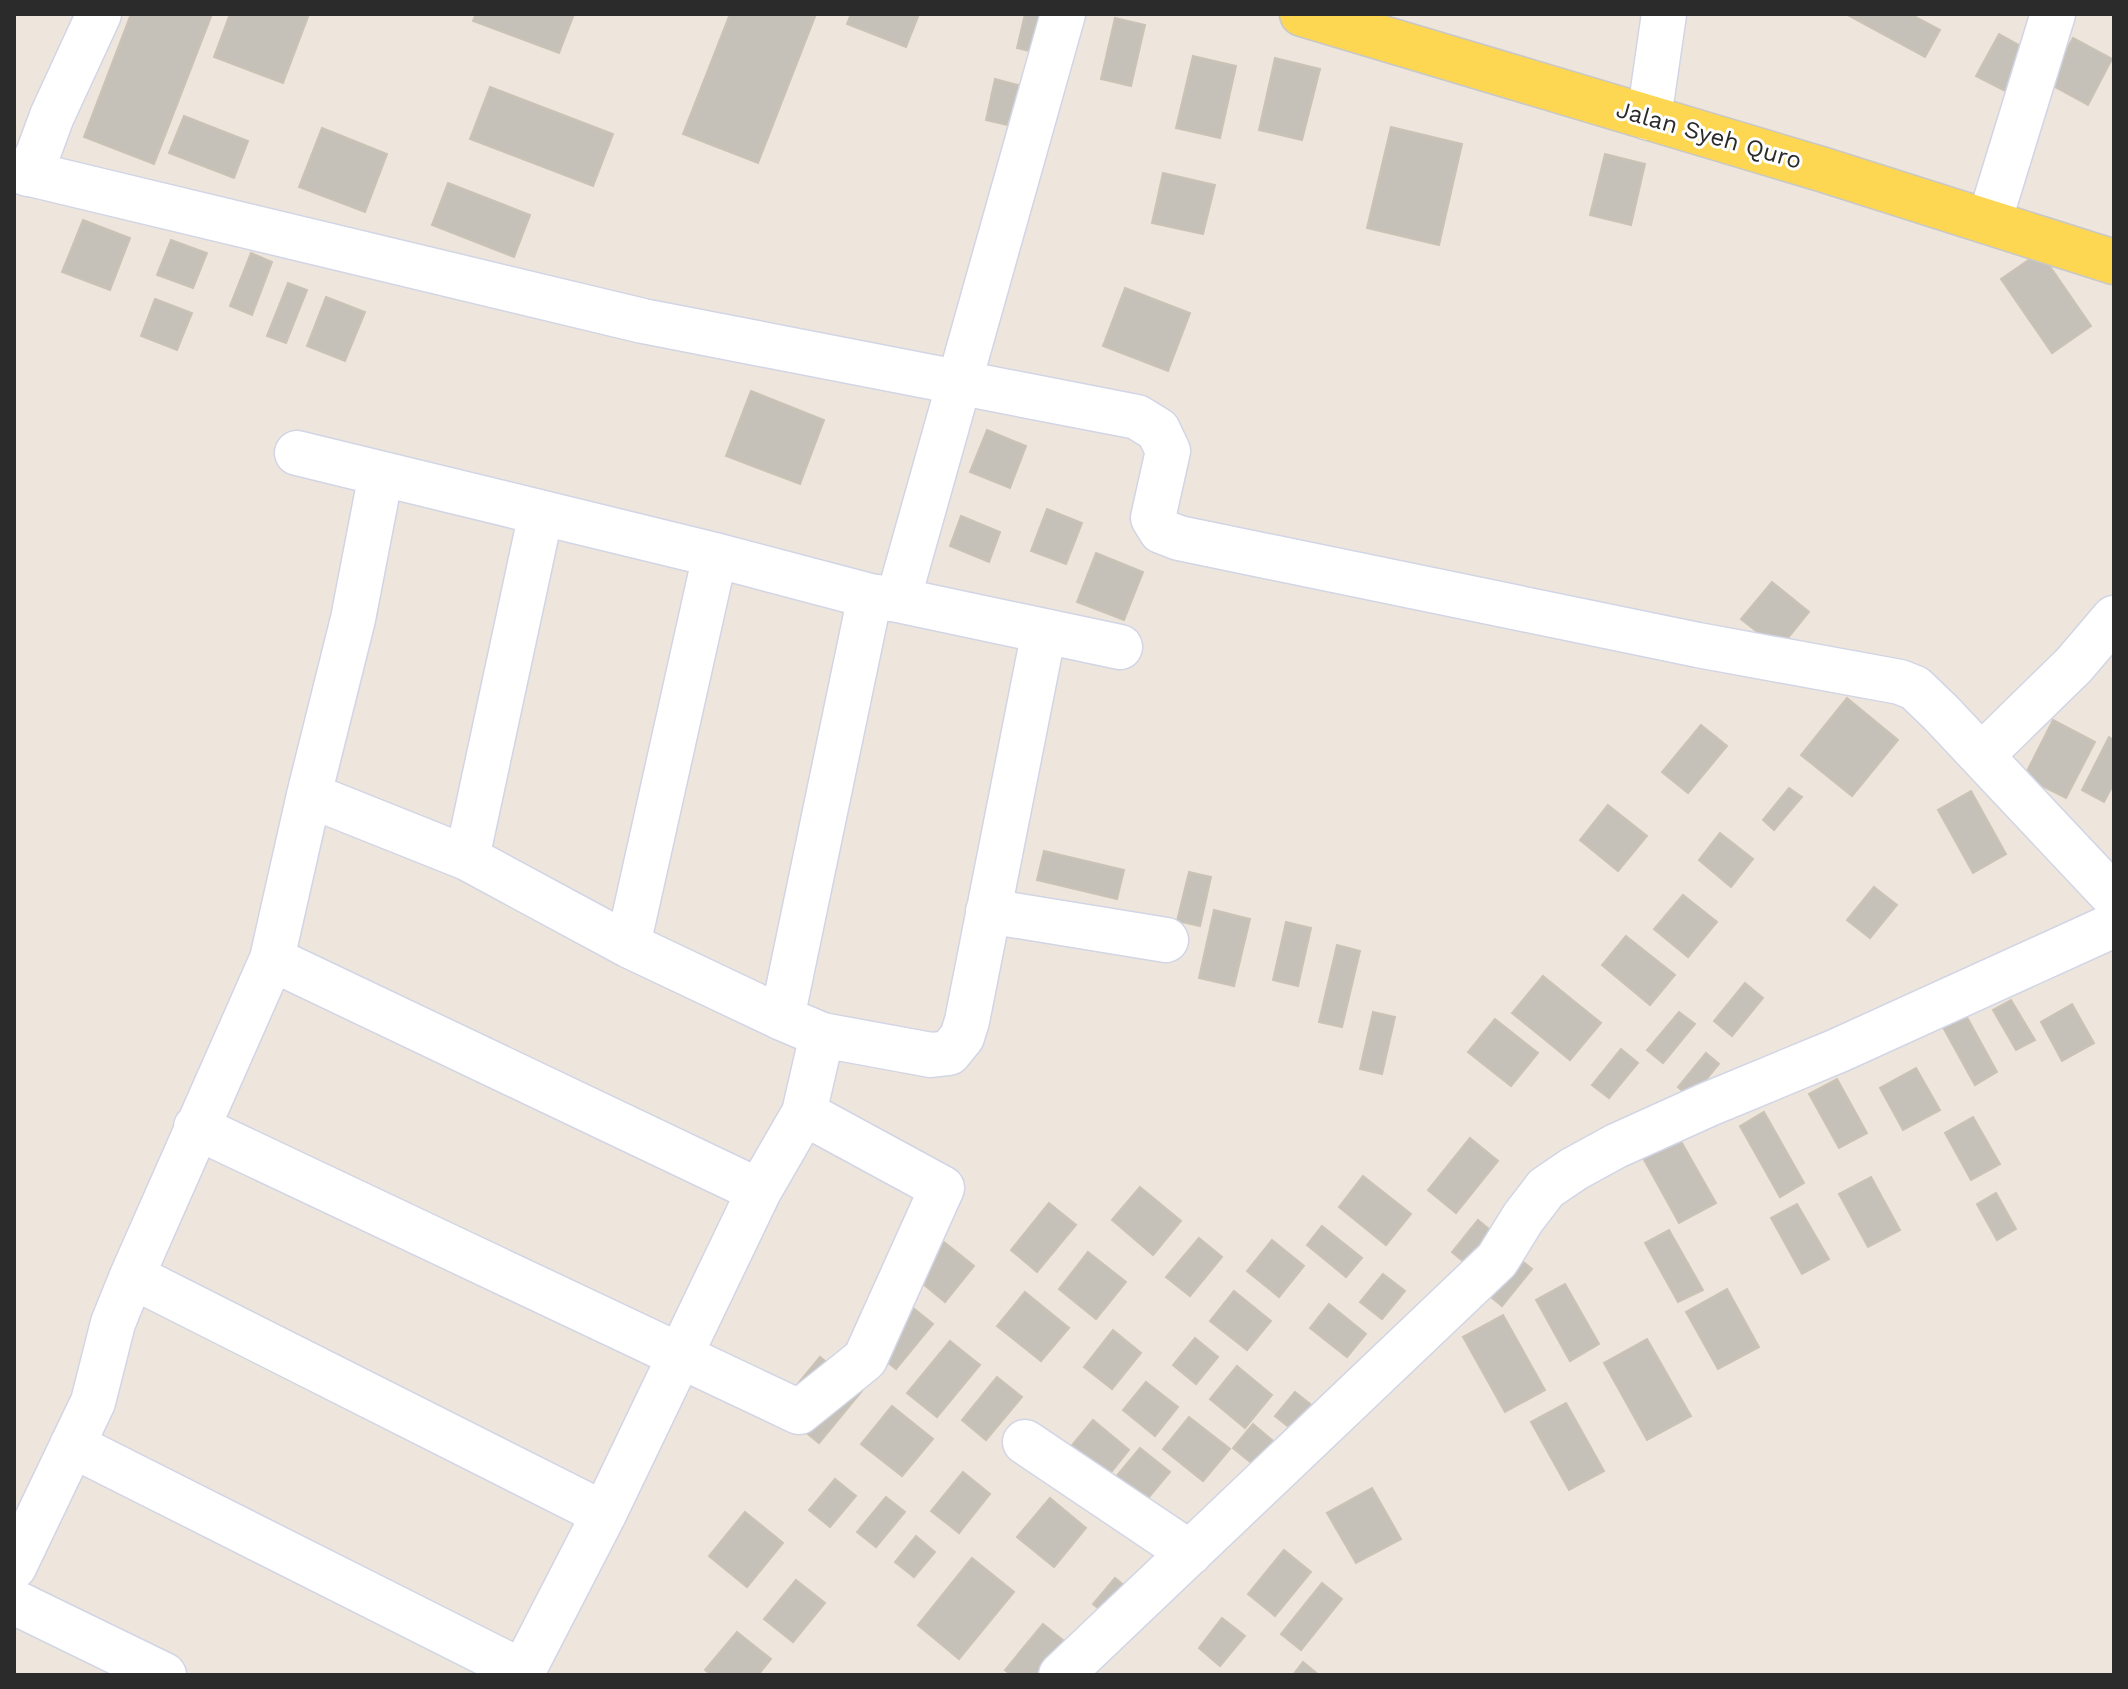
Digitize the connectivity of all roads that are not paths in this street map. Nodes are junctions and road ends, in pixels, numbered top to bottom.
1 (99, 14) edge
2 (1063, 14) edge
3 (1302, 14) edge
4 (1664, 14) edge
5 (2053, 14) edge
6 (1649, 118) junction
7 (21, 172) edge
8 (1989, 222) junction
9 (2114, 262) edge
10 (958, 381) junction
11 (297, 453) dead end
12 (381, 474) junction
13 (541, 513) junction
14 (715, 555) junction
15 (884, 598) junction
16 (2114, 618) edge
17 (1044, 631) junction
18 (1120, 647) dead end
19 (1982, 755) junction
20 (309, 795) junction
21 (467, 858) junction
22 (2114, 897) edge
23 (988, 911) junction
24 (2114, 925) edge
25 (1166, 940) dead end
26 (628, 945) junction
27 (272, 959) junction
28 (782, 1018) junction
29 (822, 1035) junction
30 (804, 1113) junction
31 (196, 1127) junction
32 (759, 1191) junction
33 (132, 1276) junction
34 (680, 1355) junction
35 (1025, 1442) dead end
36 (72, 1445) junction
37 (604, 1514) junction
38 (1190, 1553) junction
39 (14, 1567) edge
40 (14, 1602) edge
41 (522, 1673) edge
42 (164, 1675) edge
43 (1061, 1675) edge

1 - 7 street
2 - 10 street
3 - 6 main road, Jalan Syeh Quro
4 - 6 street
5 - 8 street
6 - 8 main road, Jalan Syeh Quro
7 - 10 street
8 - 9 main road, Jalan Syeh Quro
10 - 15 street
10 - 19 street
11 - 12 street
12 - 13 street
12 - 20 street
13 - 14 street
13 - 21 street
14 - 15 street
14 - 26 street
15 - 17 street
15 - 28 street
16 - 19 street
17 - 18 street
17 - 23 street
19 - 22 street
20 - 21 street
20 - 27 street
21 - 26 street
23 - 25 street
23 - 29 street
24 - 38 street
26 - 28 street
27 - 31 street
27 - 32 street
28 - 29 street
29 - 30 street
30 - 32 street
30 - 34 street
31 - 33 street
31 - 34 street
32 - 34 street
33 - 36 street
33 - 37 street
34 - 37 street
35 - 38 street
36 - 39 street
36 - 41 street
37 - 41 street
38 - 43 street
40 - 42 street

